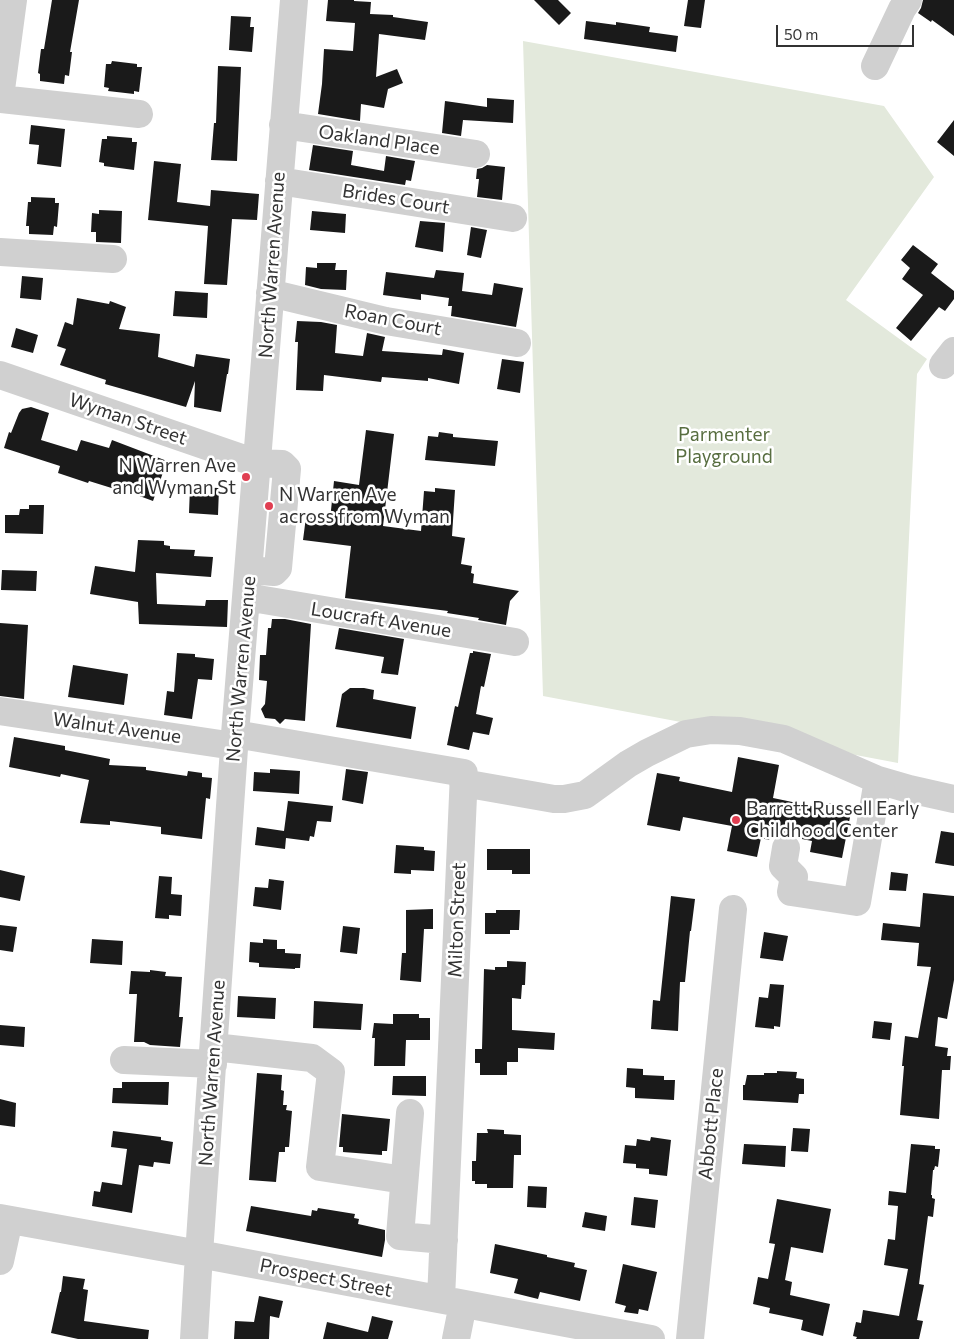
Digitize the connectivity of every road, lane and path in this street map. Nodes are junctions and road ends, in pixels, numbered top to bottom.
1 (13, 0) edge
2 (294, 0) edge
3 (908, 0) edge
4 (875, 66) dead end
5 (0, 98) edge
6 (139, 114) dead end
7 (283, 125) junction
8 (476, 154) dead end
9 (279, 181) junction
10 (513, 218) dead end
11 (0, 252) edge
12 (113, 259) dead end
13 (270, 293) junction
14 (517, 343) dead end
15 (0, 376) edge
16 (256, 463) junction
17 (246, 598) junction
18 (515, 642) dead end
19 (0, 711) edge
20 (235, 740) junction
21 (878, 780) junction
22 (463, 783) junction
23 (954, 799) edge
24 (786, 848) dead end
25 (733, 909) dead end
26 (213, 1056) junction
27 (124, 1060) dead end
28 (410, 1113) dead end
29 (404, 1180) junction
30 (4, 1219) edge
31 (444, 1240) junction
32 (199, 1254) junction
33 (0, 1261) edge
34 (452, 1301) junction
35 (194, 1339) edge
36 (456, 1339) edge
37 (652, 1339) edge
38 (690, 1339) edge

1 - 5 street
2 - 7 street, North Warren Avenue
3 - 4 street
5 - 6 street
7 - 8 street, Oakland Place
7 - 9 street, North Warren Avenue
9 - 10 street, Brides Court
9 - 13 street, North Warren Avenue
11 - 12 street
13 - 14 street, Roan Court
13 - 16 street, North Warren Avenue
15 - 16 street, Wyman Street
16 - 17 street, North Warren Avenue
17 - 18 street, Loucraft Avenue
17 - 20 street, North Warren Avenue
19 - 20 street, Walnut Avenue
20 - 22 street
20 - 26 street, North Warren Avenue
21 - 22 street
21 - 23 street
21 - 24 street
22 - 31 street, Milton Street
25 - 38 street, Abbott Place
26 - 27 street
26 - 29 street
26 - 32 street, North Warren Avenue
28 - 29 street
29 - 31 street
30 - 32 street, Prospect Street
30 - 33 street
31 - 34 street, Milton Street
32 - 34 street, Prospect Street
32 - 35 street, North Warren Avenue
34 - 36 street, Milton Street
34 - 37 street, Prospect Street

